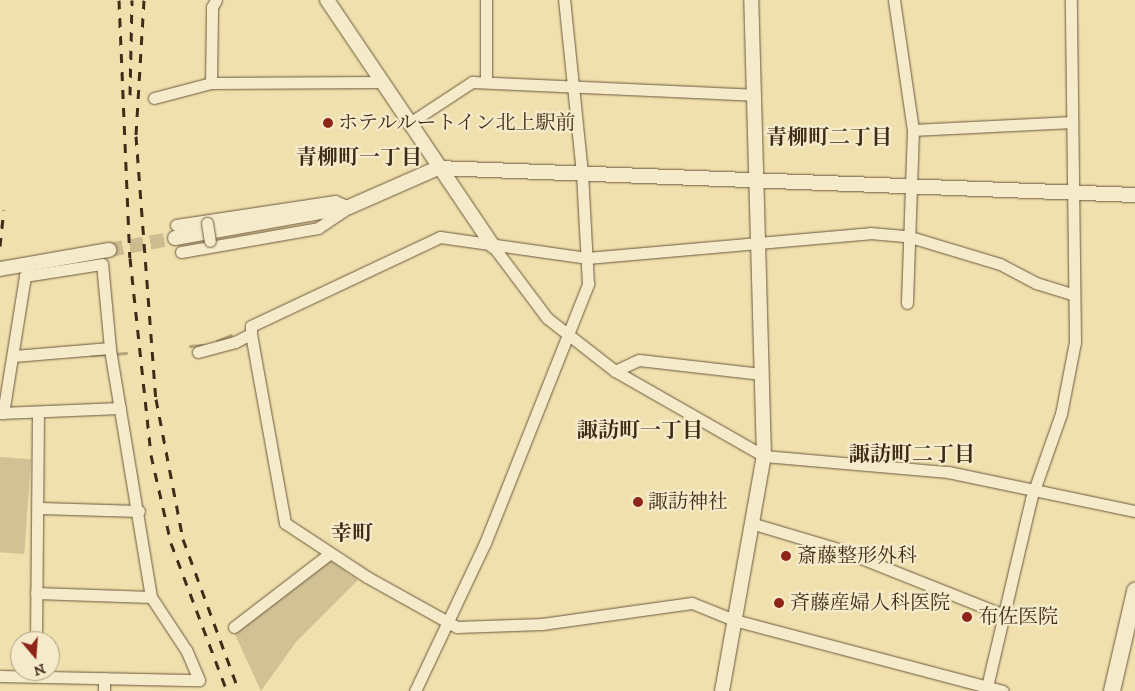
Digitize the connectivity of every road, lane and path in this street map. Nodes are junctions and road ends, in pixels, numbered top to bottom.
1 (216, 0) edge
2 (327, 0) edge
3 (486, 0) edge
4 (564, 0) edge
5 (751, 0) edge
6 (894, 0) edge
7 (1071, 0) edge
8 (379, 82) junction
9 (486, 82) junction
10 (211, 83) junction
11 (574, 87) junction
12 (754, 95) junction
13 (154, 98) dead end
14 (1072, 122) junction
15 (408, 124) junction
16 (913, 130) junction
17 (438, 168) junction
18 (582, 173) junction
19 (755, 180) junction
20 (911, 185) junction
21 (1071, 192) junction
22 (1135, 195) edge
23 (349, 207) junction
24 (207, 220) junction
25 (175, 232) joint
26 (907, 236) junction
27 (755, 242) junction
28 (210, 244) junction
29 (494, 246) junction
30 (109, 250) tunnel mouth
31 (180, 252) tunnel mouth
32 (587, 258) junction
33 (0, 269) edge
34 (1073, 294) junction
35 (907, 303) dead end
36 (567, 333) junction
37 (251, 334) junction
38 (110, 348) junction
39 (198, 352) dead end
40 (14, 356) junction
41 (616, 371) junction
42 (761, 374) junction
43 (120, 408) junction
44 (38, 412) junction
45 (2, 413) edge
46 (764, 456) junction
47 (1035, 490) junction
48 (40, 508) junction
49 (139, 511) junction
50 (1135, 512) edge
51 (754, 524) junction
52 (329, 554) junction
53 (1135, 591) edge
54 (36, 593) junction
55 (151, 597) junction
56 (1001, 614) junction
57 (734, 620) junction
58 (447, 621) junction
59 (234, 627) dead end
60 (36, 631) edge
61 (60, 675) edge
62 (104, 678) junction
63 (200, 686) edge
64 (986, 689) edge
65 (104, 691) edge
66 (415, 691) edge
67 (722, 691) edge
68 (1003, 691) edge
69 (1112, 691) edge

1 - 10 street
2 - 8 street
3 - 9 street
4 - 11 street
5 - 12 street
6 - 16 street
7 - 14 street
8 - 10 street
8 - 15 street
9 - 11 street
9 - 15 street
10 - 13 street
11 - 12 street
11 - 18 street
12 - 19 street
14 - 16 street
14 - 21 street
15 - 17 street
16 - 20 street
17 - 18 street
17 - 23 street
17 - 29 street
18 - 19 street
18 - 32 street
19 - 20 street
19 - 27 street
20 - 21 street
20 - 26 street
21 - 22 street
21 - 34 street
23 - 24 street
23 - 25 street
23 - 28 street
24 - 25 street
24 - 28 street, bridge
26 - 27 street
26 - 34 street
26 - 35 street
27 - 32 street
27 - 42 street
28 - 31 street
29 - 32 street
29 - 36 street
29 - 37 street
30 - 33 street
32 - 36 street
34 - 47 street
36 - 41 street
36 - 58 street
37 - 39 street
37 - 52 street
38 - 40 street
38 - 40 street
38 - 43 street
40 - 45 street
41 - 42 street
41 - 46 street
42 - 46 street
43 - 44 street
43 - 49 street
44 - 45 street
44 - 48 street
46 - 47 street
46 - 51 street
47 - 50 street
47 - 56 street
48 - 49 street
48 - 54 street
49 - 55 street
51 - 56 street
51 - 57 street
52 - 58 street
52 - 59 street
53 - 69 main road
54 - 55 street
54 - 60 street
55 - 63 street
56 - 64 street
57 - 58 street
57 - 64 street
57 - 67 street
58 - 66 street
61 - 62 street
62 - 63 street
62 - 65 street
64 - 68 street

